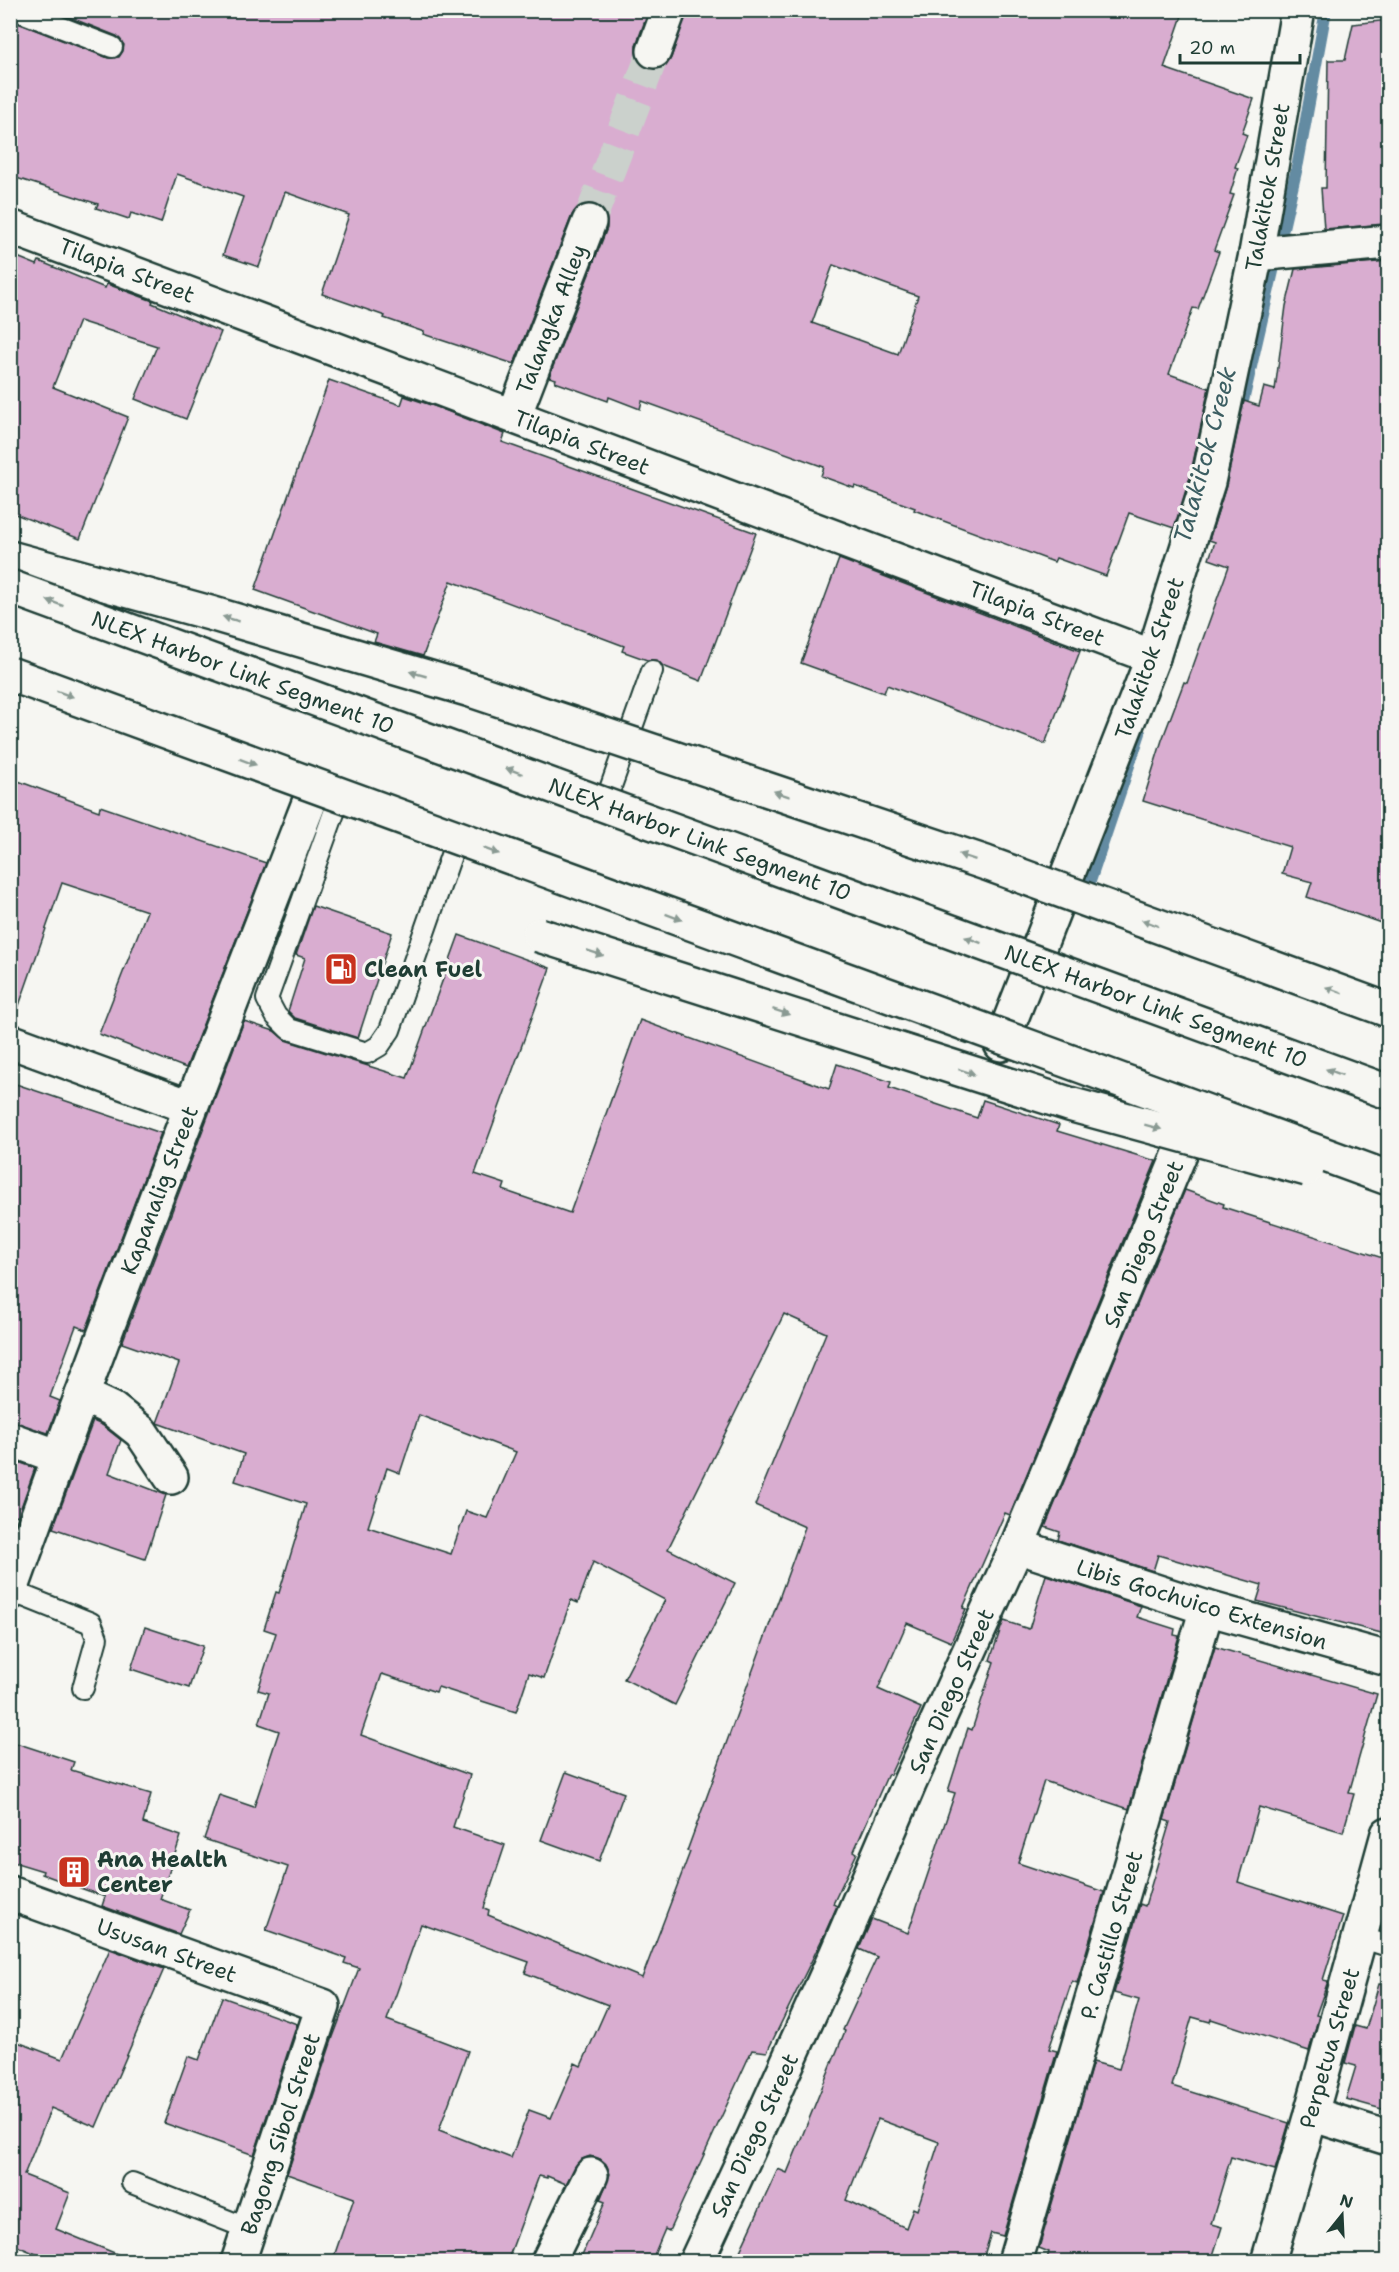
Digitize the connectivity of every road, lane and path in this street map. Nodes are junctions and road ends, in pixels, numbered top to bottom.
1 (15, 10) edge
2 (669, 10) edge
3 (1298, 10) edge
4 (112, 47) dead end
5 (654, 51) tunnel mouth
6 (589, 222) tunnel mouth
7 (10, 227) edge
8 (1389, 242) edge
9 (1256, 254) junction
10 (514, 416) junction
11 (10, 558) edge
12 (10, 587) edge
13 (1153, 657) junction
14 (652, 671) dead end
15 (10, 674) edge
16 (609, 792) dead end
17 (327, 795) dead end
18 (456, 841) dead end
19 (284, 909) junction
20 (539, 935) dead end
21 (1389, 1010) edge
22 (10, 1041) edge
23 (1001, 1044) dead end
24 (1389, 1092) edge
25 (190, 1107) junction
26 (1196, 1115) dead end
27 (1389, 1178) edge
28 (1389, 1191) edge
29 (82, 1395) junction
30 (10, 1439) edge
31 (59, 1457) junction
32 (171, 1477) dead end
33 (1017, 1546) junction
34 (11, 1592) edge
35 (1206, 1608) junction
36 (1389, 1659) edge
37 (83, 1688) dead end
38 (1389, 1834) edge
39 (10, 1893) edge
40 (1374, 1942) edge
41 (323, 2006) joint
42 (1311, 2114) junction
43 (1389, 2138) edge
44 (591, 2175) dead end
45 (132, 2183) dead end
46 (249, 2229) junction
47 (238, 2262) edge
48 (548, 2262) edge
49 (696, 2262) edge
50 (1015, 2262) edge
51 (1268, 2262) edge

1 - 4 lane
2 - 5 main road
3 - 9 main road, Talakitok Street
6 - 10 main road, Talangka Alley
7 - 10 main road, Tilapia Street
8 - 9 main road
9 - 13 main road, Talakitok Street
10 - 13 main road, Tilapia Street
21 -> 11 main road, bridge
24 -> 12 main road, NLEX Harbor Link Segment 10, bridge
13 - 23 main road, Talakitok Street
14 - 16 lane
15 -> 27 main road, bridge
17 - 19 main road, Kapanalig Street
18 - 19 lane
19 - 25 main road, Kapanalig Street
20 -> 28 main road, bridge
22 - 25 main road
25 - 29 main road, Kapanalig Street
26 - 33 main road, San Diego Street
29 - 31 main road, Kapanalig Street
29 - 32 main road
30 - 31 main road
31 - 34 main road, Kapanalig Street
33 - 35 main road, Libis Gochuico Extension
33 - 49 main road, San Diego Street
34 - 37 lane
35 - 36 main road, Libis Gochuico Extension
35 - 50 main road, P. Castillo Street
38 - 40 main road, Perpetua Street
39 - 41 main road, Ususan Street
40 - 42 main road, Perpetua Street
41 - 46 main road, Bagong Sibol Street
42 - 43 main road
42 - 51 main road, Perpetua Street
44 - 48 main road
45 - 46 lane
46 - 47 main road, Bagong Sibol Street

